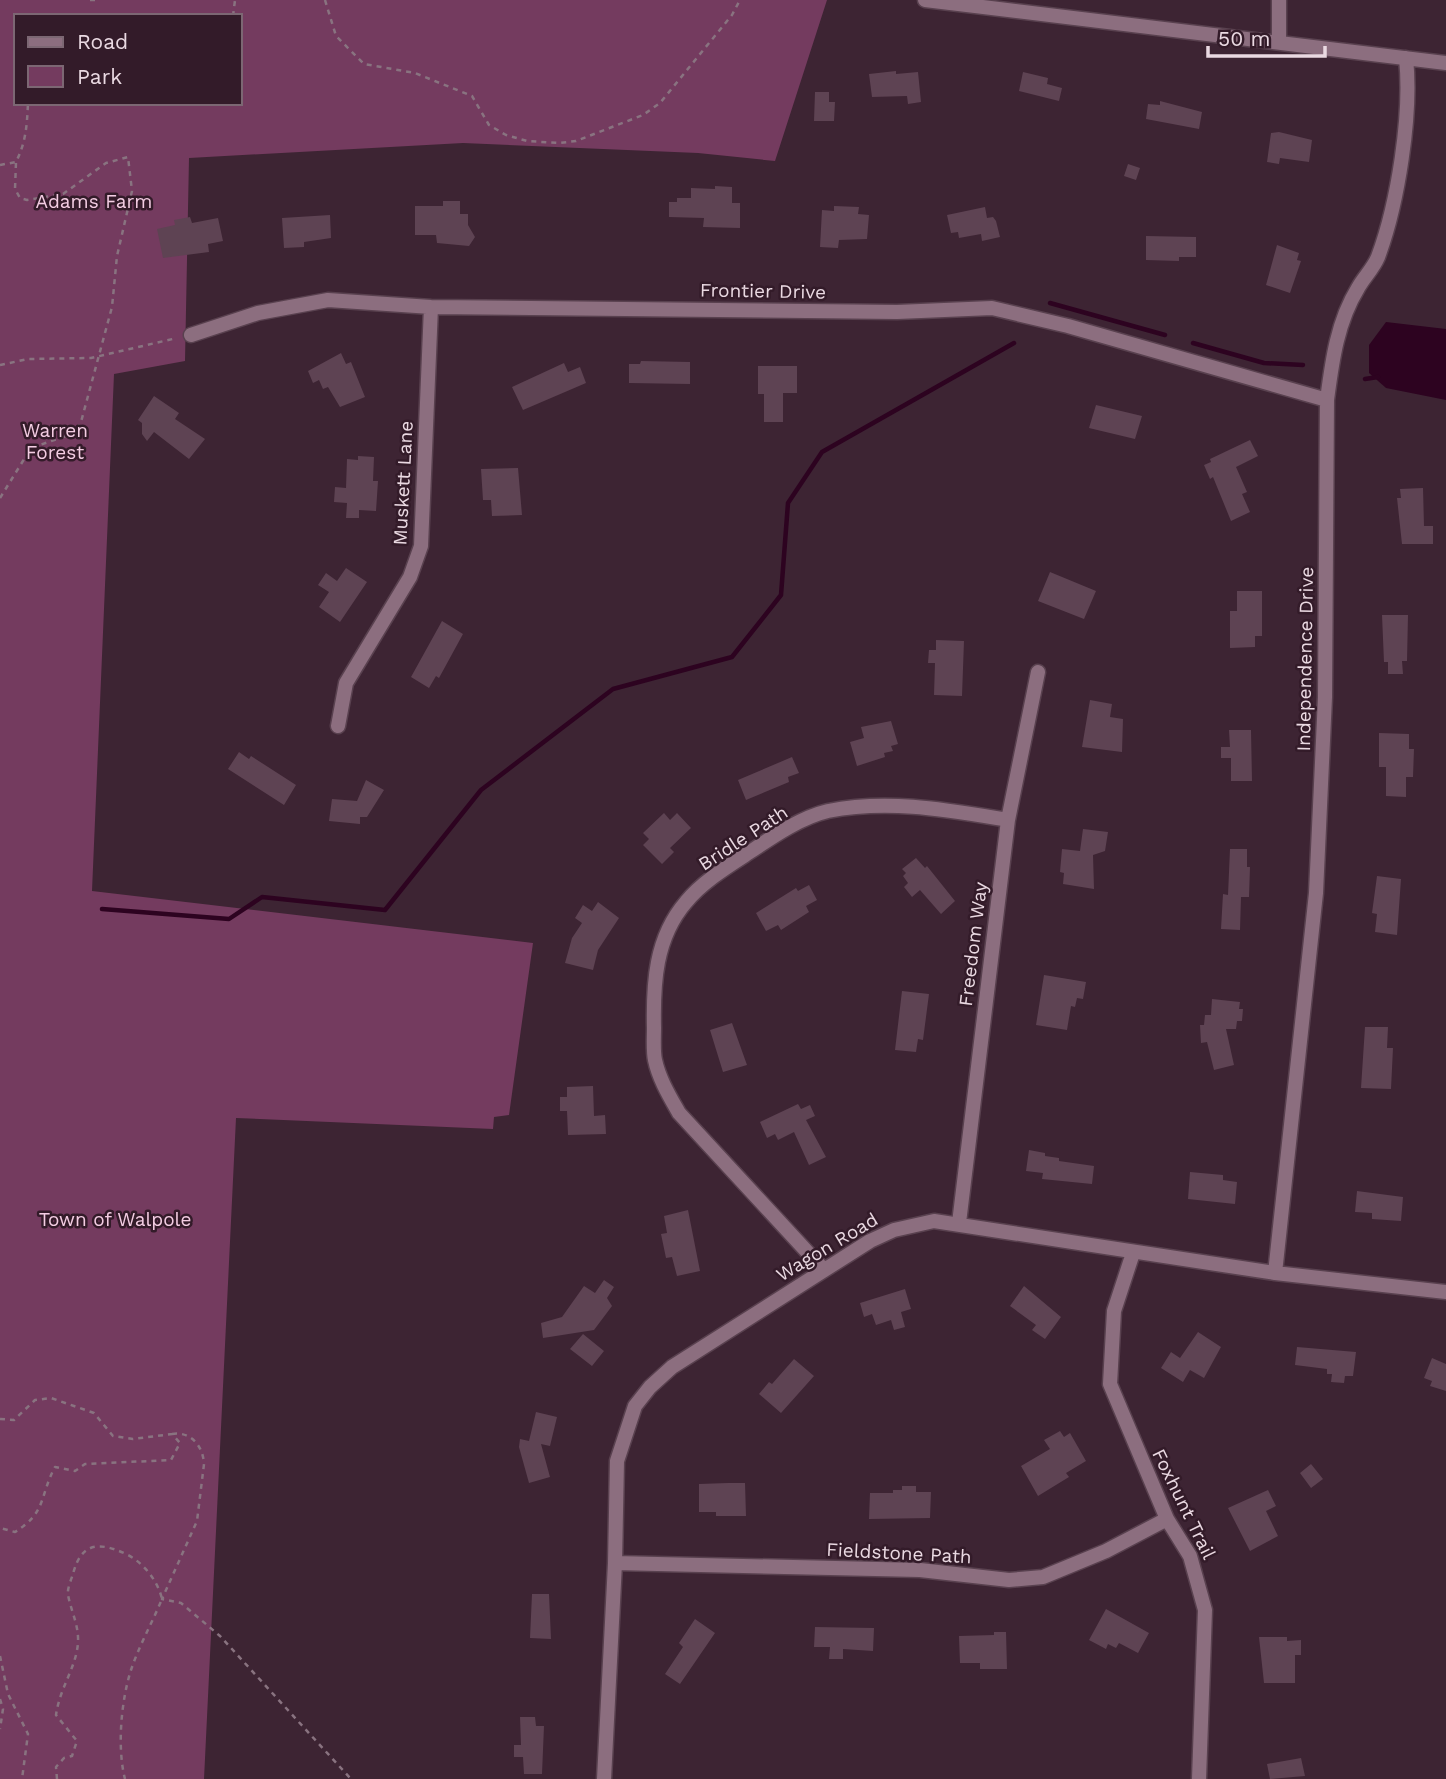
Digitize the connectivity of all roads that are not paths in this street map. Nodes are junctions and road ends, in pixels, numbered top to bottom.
1 (925, 0) edge
2 (1279, 0) edge
3 (1279, 42) junction
4 (1406, 58) junction
5 (1446, 63) edge
6 (431, 307) junction
7 (191, 335) road end
8 (1327, 400) junction
9 (1038, 672) dead end
10 (338, 726) dead end
11 (1008, 820) junction
12 (959, 1223) junction
13 (1133, 1253) junction
14 (823, 1269) junction
15 (1275, 1273) junction
16 (1446, 1292) edge
17 (1167, 1519) junction
18 (615, 1563) junction
19 (604, 1779) edge
20 (1199, 1779) edge

1 - 3 street
2 - 3 street
3 - 4 street
4 - 5 street
4 - 8 street, Independence Drive
6 - 7 street, Frontier Drive
6 - 8 street, Frontier Drive
6 - 10 street, Muskett Lane
8 - 15 street, Independence Drive
9 - 11 street, Freedom Way
11 - 12 street, Freedom Way
11 - 14 street, Bridle Path
12 - 13 street, Wagon Road
12 - 14 street, Wagon Road
13 - 15 street, Wagon Road
13 - 17 street, Foxhunt Trail
14 - 18 street, Wagon Road
15 - 16 street, Wagon Road
17 - 18 street, Fieldstone Path
17 - 20 street, Foxhunt Trail
18 - 19 street, Wagon Road

